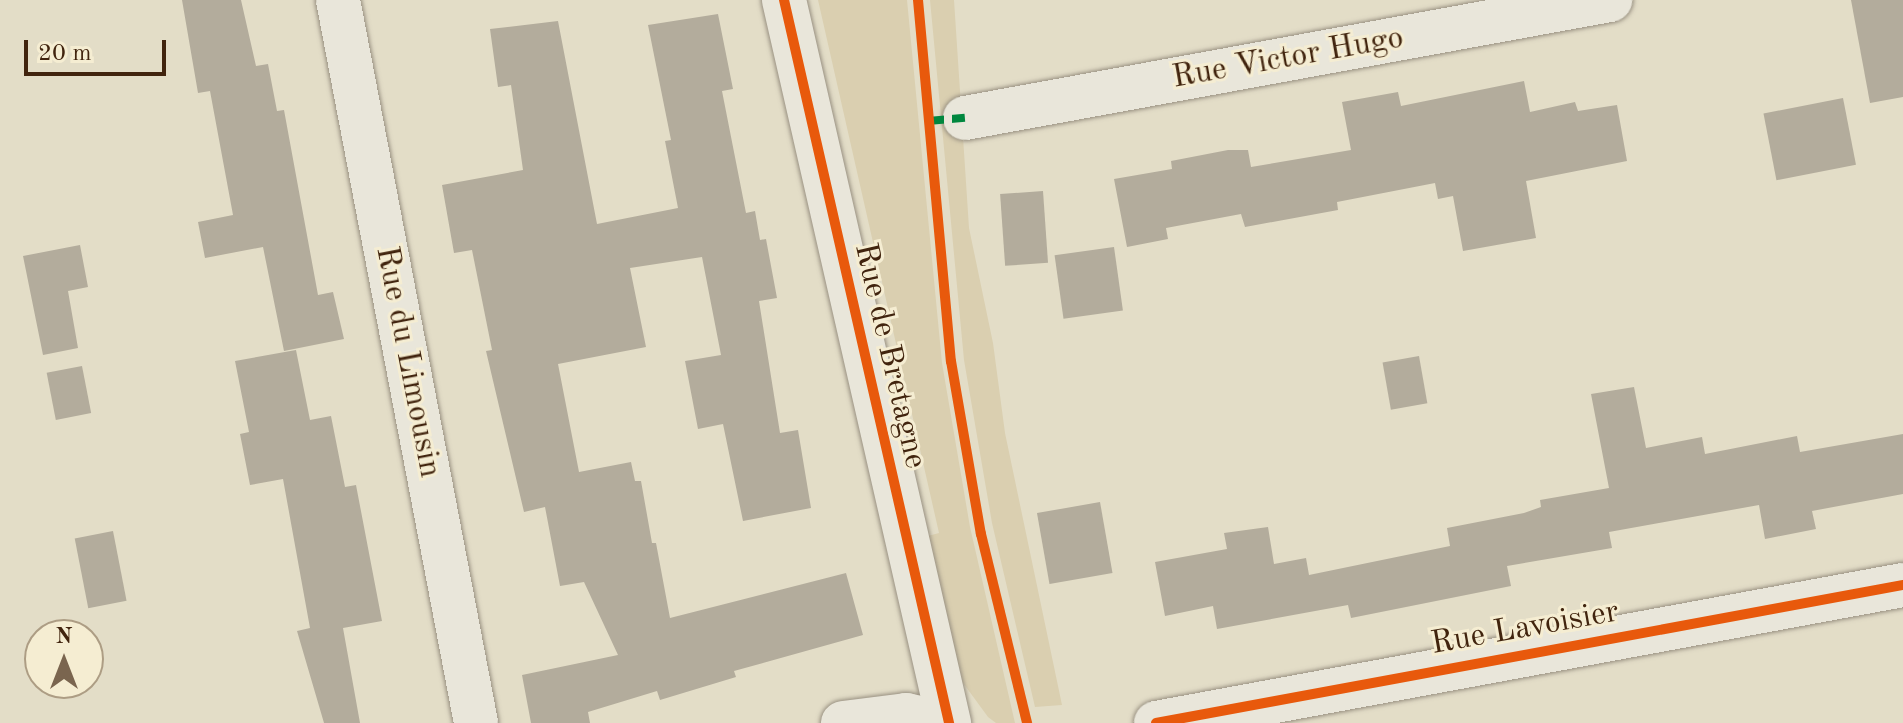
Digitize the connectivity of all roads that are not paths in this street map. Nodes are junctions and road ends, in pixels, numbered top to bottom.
1 (338, 0) edge
2 (784, 0) edge
3 (1610, 0) edge
4 (965, 118) dead end
5 (1903, 585) edge
6 (845, 722) edge
7 (476, 723) edge
8 (946, 723) edge
9 (1156, 723) edge

1 - 7 street, Rue du Limousin
2 - 8 street, Rue de Bretagne
3 - 4 street, Rue Victor Hugo
5 - 9 street, Rue Lavoisier
6 - 8 street

